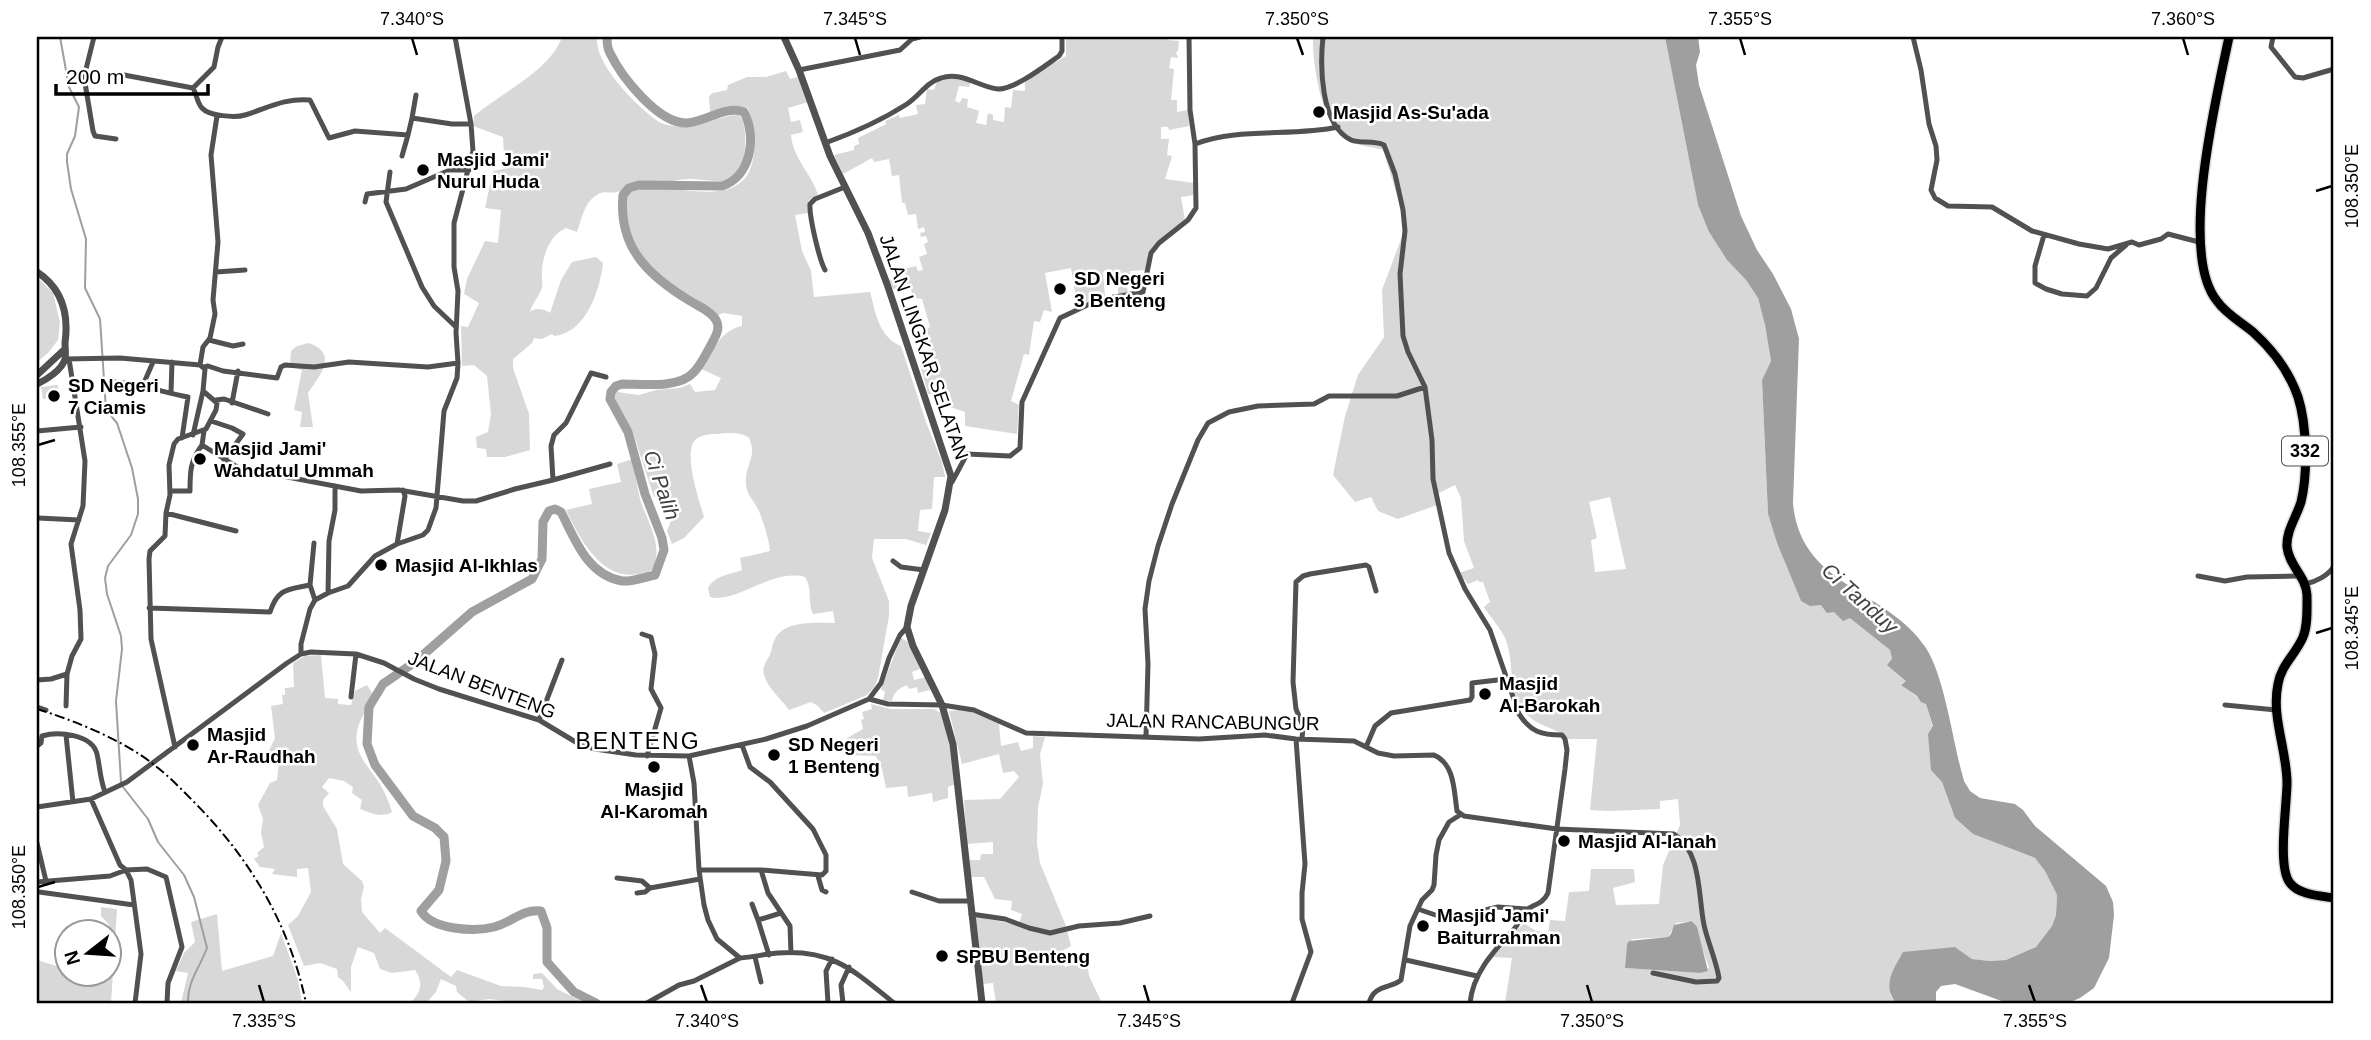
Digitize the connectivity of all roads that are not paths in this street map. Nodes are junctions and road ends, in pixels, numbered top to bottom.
1 (94, 37) edge
2 (222, 37) edge
3 (455, 37) edge
4 (784, 37) edge
5 (920, 37) edge
6 (1062, 37) edge
7 (1189, 37) edge
8 (1323, 37) edge
9 (1913, 37) edge
10 (2229, 37) edge
11 (2273, 37) edge
12 (2334, 69) edge
13 (799, 70) junction
14 (124, 75) dead end
15 (193, 88) junction
16 (416, 95) dead end
17 (217, 116) junction
18 (412, 118) junction
19 (471, 124) junction
20 (1338, 127) junction
21 (408, 135) junction
22 (116, 139) dead end
23 (825, 143) junction
24 (1195, 144) junction
25 (402, 156) dead end
26 (470, 170) junction
27 (390, 172) dead end
28 (845, 187) junction
29 (386, 191) junction
30 (365, 202) dead end
31 (2044, 235) junction
32 (2132, 242) junction
33 (2199, 242) junction
34 (245, 270) dead end
35 (825, 270) dead end
36 (37, 272) edge
37 (216, 272) junction
38 (456, 327) junction
39 (209, 341) junction
40 (243, 344) dead end
41 (65, 349) junction
42 (67, 359) junction
43 (153, 362) junction
44 (172, 362) junction
45 (458, 363) junction
46 (202, 366) junction
47 (238, 371) junction
48 (606, 377) dead end
49 (38, 380) edge
50 (114, 382) dead end
51 (143, 385) junction
52 (1425, 387) junction
53 (203, 391) junction
54 (171, 393) junction
55 (189, 399) junction
56 (216, 400) junction
57 (200, 402) junction
58 (232, 403) junction
59 (268, 414) dead end
60 (211, 421) junction
61 (81, 427) junction
62 (37, 431) edge
63 (204, 431) junction
64 (193, 435) junction
65 (182, 438) junction
66 (202, 445) junction
67 (224, 460) junction
68 (610, 464) dead end
69 (554, 480) junction
70 (951, 482) junction
71 (335, 486) junction
72 (403, 490) junction
73 (170, 491) junction
74 (438, 496) junction
75 (166, 513) junction
76 (38, 518) edge
77 (79, 520) junction
78 (236, 531) dead end
79 (314, 543) dead end
80 (397, 544) junction
81 (893, 561) dead end
82 (2334, 566) edge
83 (924, 570) junction
84 (2198, 576) dead end
85 (2303, 580) junction
86 (310, 585) junction
87 (1376, 591) dead end
88 (328, 593) junction
89 (315, 600) junction
90 (149, 608) junction
91 (907, 626) junction
92 (642, 634) dead end
93 (301, 654) junction
94 (356, 654) junction
95 (562, 660) dead end
96 (67, 674) junction
97 (1506, 679) junction
98 (37, 680) edge
99 (351, 697) dead end
100 (869, 699) junction
101 (942, 705) junction
102 (2225, 705) dead end
103 (66, 706) dead end
104 (37, 707) edge
105 (46, 710) dead end
106 (2276, 710) junction
107 (539, 720) junction
108 (66, 735) junction
109 (1146, 737) junction
110 (1299, 739) junction
111 (742, 745) junction
112 (37, 746) edge
113 (175, 747) junction
114 (1366, 747) junction
115 (647, 756) junction
116 (689, 756) junction
117 (105, 792) junction
118 (91, 799) junction
119 (73, 802) junction
120 (37, 807) edge
121 (1460, 815) junction
122 (1557, 829) junction
123 (37, 843) edge
124 (126, 870) junction
125 (699, 870) junction
126 (761, 870) junction
127 (818, 876) junction
128 (617, 878) dead end
129 (700, 879) junction
130 (46, 881) junction
131 (37, 882) edge
132 (650, 888) junction
133 (39, 892) dead end
134 (826, 892) dead end
135 (912, 892) dead end
136 (637, 893) dead end
137 (2334, 898) edge
138 (969, 901) junction
139 (752, 904) dead end
140 (134, 905) junction
141 (1418, 909) junction
142 (1528, 909) junction
143 (781, 913) junction
144 (971, 914) junction
145 (1150, 916) dead end
146 (758, 920) junction
147 (791, 953) junction
148 (769, 955) junction
149 (755, 957) junction
150 (740, 958) junction
151 (832, 959) junction
152 (1406, 960) junction
153 (849, 967) junction
154 (1653, 973) dead end
155 (1476, 976) junction
156 (761, 982) dead end
157 (135, 1003) edge
158 (167, 1003) edge
159 (647, 1003) edge
160 (828, 1003) edge
161 (843, 1003) edge
162 (894, 1003) edge
163 (982, 1003) edge
164 (1292, 1003) edge
165 (1369, 1003) edge
166 (1469, 1003) edge

1 - 22 street
2 - 15 street
3 - 19 street
4 - 13 street, JALAN LINGKAR SELATAN
5 - 13 street
6 - 23 street
7 - 24 street
8 - 20 street
9 - 31 street
10 - 33 main road, 332
11 - 12 street
13 - 23 street, JALAN LINGKAR SELATAN
14 - 15 street
15 - 17 street
16 - 18 street
17 - 21 street
17 - 37 street
18 - 19 street
18 - 21 street
19 - 26 street
20 - 24 street
20 - 52 street
21 - 25 street
23 - 28 street, JALAN LINGKAR SELATAN
24 - 70 street
26 - 29 street
26 - 38 street
27 - 29 street
28 - 35 street
28 - 70 street, JALAN LINGKAR SELATAN
29 - 30 street
29 - 38 street
31 - 32 street
31 - 32 street
32 - 33 street
33 - 85 main road, 332
34 - 37 street
36 - 41 street
37 - 39 street
38 - 45 street
39 - 40 street
39 - 46 street
41 - 42 street
41 - 49 street
42 - 43 street
42 - 49 street
42 - 61 street
43 - 44 street
43 - 51 street
44 - 46 street
44 - 54 street
45 - 47 street
45 - 74 street
46 - 47 street
46 - 53 street
47 - 58 street
48 - 69 street
50 - 51 street
51 - 54 street
52 - 97 street
52 - 109 street
53 - 56 street
53 - 57 street
54 - 55 street
55 - 57 street
55 - 65 street
56 - 58 street
56 - 60 street
57 - 64 street
58 - 59 street
60 - 63 street
60 - 67 street
61 - 62 street
61 - 77 street
63 - 64 street
63 - 66 street
64 - 65 street
65 - 73 street
66 - 67 street
66 - 73 street
67 - 71 street
68 - 69 street
69 - 74 street
70 - 83 street, JALAN LINGKAR SELATAN
71 - 72 street
71 - 88 street
72 - 74 street
72 - 80 street
73 - 75 street
74 - 80 street
75 - 78 street
75 - 90 street
76 - 77 street
77 - 96 street
79 - 86 street
80 - 88 street
81 - 83 street
82 - 85 street
83 - 91 street, JALAN LINGKAR SELATAN
84 - 85 street
85 - 106 main road, 332
86 - 89 street
86 - 90 street
87 - 110 street
88 - 89 street
89 - 93 street
90 - 113 street
91 - 100 street
91 - 101 street
92 - 115 street
93 - 94 street, JALAN BENTENG
93 - 113 street
94 - 99 street
94 - 107 street, JALAN BENTENG
95 - 107 street
96 - 98 street
96 - 103 street
97 - 114 street
97 - 122 street
100 - 101 street, JALAN RANCABUNGUR
100 - 111 street, JALAN BENTENG
101 - 109 street, JALAN RANCABUNGUR
101 - 138 street
102 - 106 street
104 - 105 street
106 - 137 main road, 332
107 - 115 street, JALAN BENTENG
108 - 112 street
108 - 117 street
108 - 119 street
109 - 110 street, JALAN RANCABUNGUR
110 - 114 street, JALAN RANCABUNGUR
110 - 164 street
111 - 116 street, JALAN BENTENG
111 - 127 street
113 - 117 street
114 - 121 street, JALAN RANCABUNGUR
115 - 116 street, JALAN BENTENG
116 - 125 street
117 - 118 street
118 - 119 street
118 - 124 street
119 - 120 street
121 - 122 street
121 - 141 street
122 - 142 street
122 - 154 street
123 - 130 street
124 - 130 street
124 - 140 street
124 - 158 street
125 - 126 street
125 - 129 street
126 - 127 street
126 - 143 street
127 - 134 street
128 - 132 street
129 - 132 street
129 - 150 street
130 - 131 street
132 - 136 street
133 - 140 street
135 - 138 street
138 - 144 street
139 - 146 street
140 - 157 street
141 - 142 street
141 - 152 street
142 - 155 street
143 - 146 street
143 - 147 street
144 - 145 street
144 - 163 street
146 - 148 street
147 - 148 street
147 - 151 street
148 - 149 street
149 - 150 street
149 - 156 street
150 - 159 street
151 - 153 street
151 - 160 street
152 - 155 street
152 - 165 street
153 - 161 street
153 - 162 street
155 - 166 street

